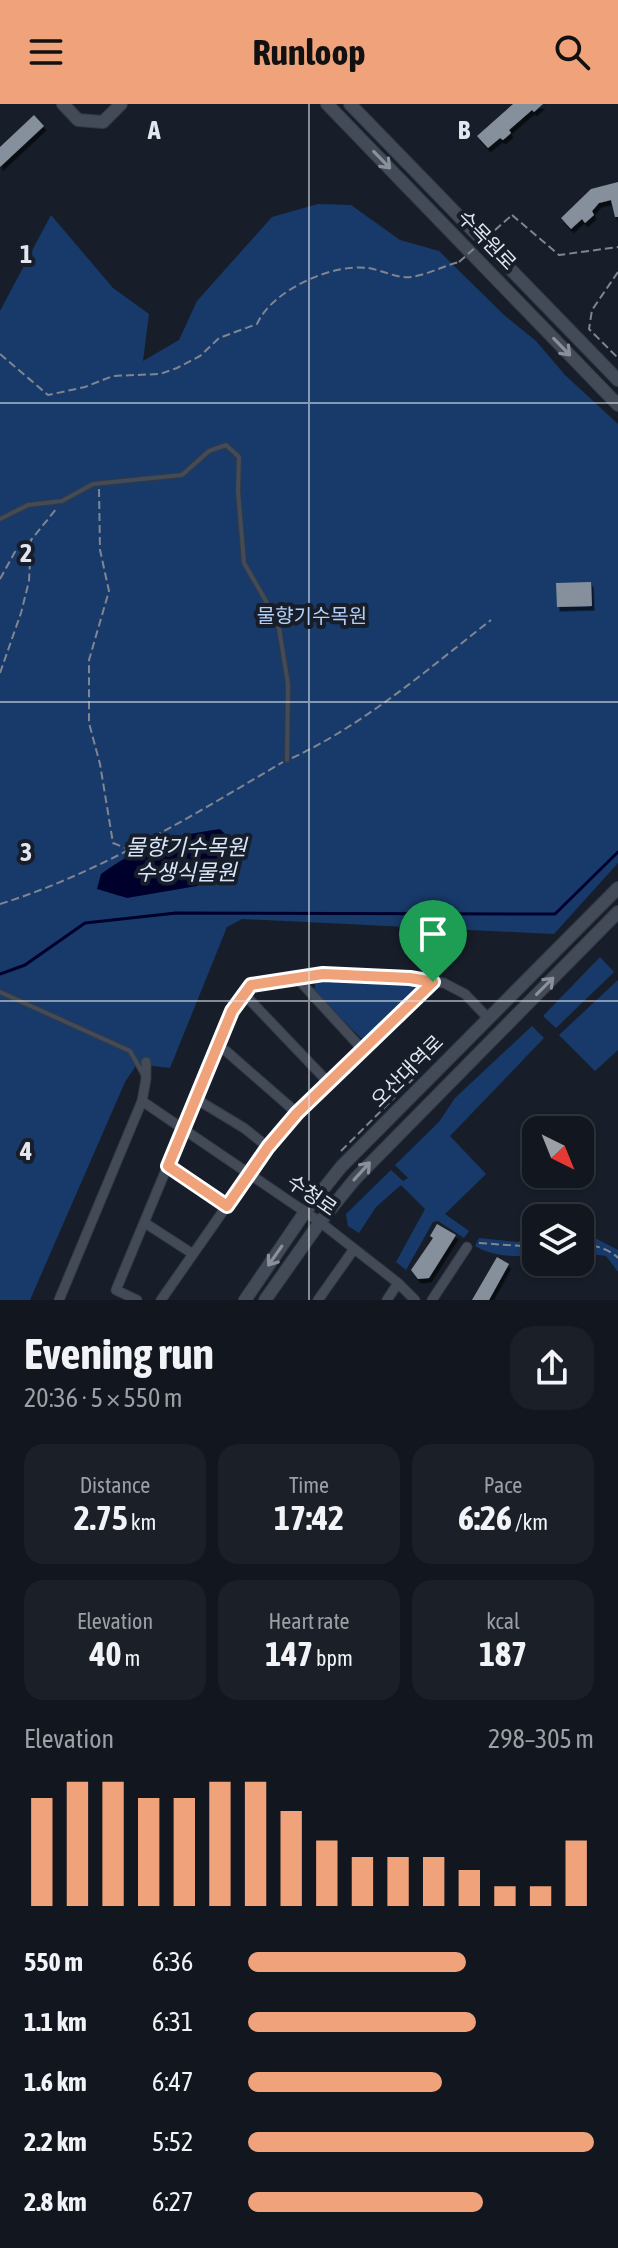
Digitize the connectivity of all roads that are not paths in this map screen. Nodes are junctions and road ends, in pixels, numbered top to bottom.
1 (63, 104) edge
2 (121, 104) edge
3 (327, 104) edge
4 (350, 104) edge
5 (618, 380) edge
6 (618, 405) edge
7 (0, 519) edge
8 (287, 760) road end
9 (618, 888) edge
10 (618, 912) edge
11 (297, 978) junction
12 (433, 982) junction
13 (1, 992) edge
14 (244, 994) junction
15 (488, 1018) junction
16 (217, 1048) junction
17 (363, 1050) junction
18 (146, 1062) dead end
19 (146, 1079) junction
20 (328, 1082) junction
21 (196, 1099) junction
22 (142, 1101) junction
23 (297, 1113) junction
24 (182, 1129) junction
25 (268, 1147) junction
26 (168, 1166) junction
27 (249, 1174) junction
28 (227, 1206) junction
29 (305, 1212) junction
30 (320, 1222) junction
31 (145, 1223) junction
32 (467, 1247) dead end
33 (354, 1249) junction
34 (193, 1254) junction
35 (398, 1283) junction
36 (59, 1300) edge
37 (137, 1300) edge
38 (161, 1300) edge
39 (245, 1300) edge
40 (265, 1300) edge
41 (318, 1300) edge
42 (387, 1300) edge
43 (415, 1300) edge
44 (432, 1300) edge

1 - 2 main road
3 -> 6 main road, 수목원로
4 - 5 main road, 수목원로
7 - 8 lane
9 - 15 main road, 오산대역로
30 -> 10 main road, 오산대역로
11 - 12 street
11 - 14 street
11 - 17 street
12 - 15 street
12 - 17 street
13 - 19 lane
14 - 16 street
14 - 20 street
15 - 29 main road, 오산대역로
16 - 21 street
16 - 23 street
17 - 20 street
18 - 19 street
19 - 22 street
20 - 23 street
21 - 24 street
21 - 25 street
22 - 24 street, 수청로
22 - 36 street
23 - 25 street
24 - 26 street
24 - 27 street, 수청로
25 - 27 street
26 - 28 street
26 - 31 street
27 - 28 street
27 - 29 street, 수청로
28 - 34 street
29 - 30 street, 수청로
29 -> 39 main road, 오산대역로
30 - 33 street, 수청로
30 - 40 main road, 오산대역로
31 - 34 street
31 - 37 street
32 - 44 street
33 - 35 street, 수청로
33 - 41 street
34 - 38 street
35 - 42 street
35 - 43 street, 수청로

